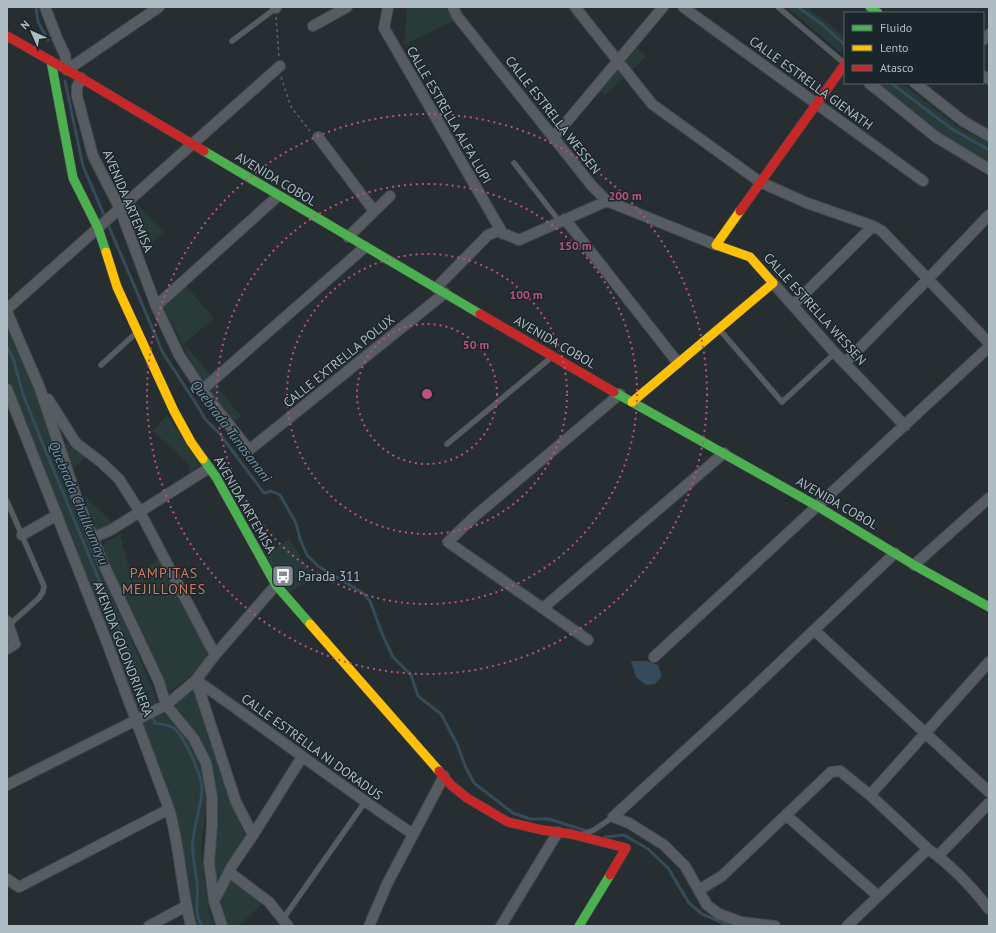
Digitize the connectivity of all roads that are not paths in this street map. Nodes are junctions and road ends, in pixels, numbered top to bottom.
1 (45, 7) edge
2 (159, 7) edge
3 (347, 7) edge
4 (388, 7) edge
5 (453, 7) edge
6 (575, 7) edge
7 (663, 7) edge
8 (683, 7) edge
9 (778, 7) edge
10 (275, 8) edge
11 (313, 26) dead end
12 (7, 36) edge
13 (232, 41) dead end
14 (51, 61) junction
15 (618, 61) junction
16 (844, 63) edge
17 (844, 65) edge
18 (280, 66) road end
19 (67, 70) junction
20 (81, 78) junction
21 (870, 84) edge
22 (916, 84) edge
23 (816, 104) junction
24 (989, 136) edge
25 (318, 137) road end
26 (554, 137) junction
27 (191, 144) junction
28 (514, 163) dead end
29 (989, 169) edge
30 (923, 181) dead end
31 (760, 182) junction
32 (278, 196) junction
33 (390, 196) dead end
34 (607, 201) junction
35 (120, 209) junction
36 (374, 211) junction
37 (988, 218) edge
38 (563, 220) junction
39 (104, 223) junction
40 (873, 226) junction
41 (503, 234) junction
42 (348, 237) junction
43 (716, 245) junction
44 (365, 247) junction
45 (928, 279) junction
46 (773, 282) junction
47 (440, 291) junction
48 (793, 305) junction
49 (156, 306) junction
50 (7, 310) edge
51 (719, 328) junction
52 (137, 332) junction
53 (989, 343) edge
54 (989, 347) edge
55 (835, 353) junction
56 (554, 356) junction
57 (678, 363) junction
58 (845, 363) junction
59 (101, 365) dead end
60 (39, 386) junction
61 (7, 389) edge
62 (202, 390) junction
63 (620, 394) junction
64 (632, 402) junction
65 (905, 426) junction
66 (447, 444) dead end
67 (249, 450) joint
68 (724, 453) junction
69 (209, 468) junction
70 (989, 498) edge
71 (7, 501) edge
72 (817, 506) junction
73 (140, 512) junction
74 (57, 515) junction
75 (22, 535) junction
76 (92, 538) junction
77 (895, 553) junction
78 (914, 564) junction
79 (276, 585) junction
80 (989, 607) edge
81 (543, 608) junction
82 (8, 623) edge
83 (814, 630) junction
84 (588, 640) dead end
85 (7, 649) edge
86 (215, 655) junction
87 (654, 657) dead end
88 (989, 662) edge
89 (196, 680) junction
90 (166, 704) junction
91 (136, 720) junction
92 (926, 734) junction
93 (302, 757) junction
94 (444, 776) junction
95 (7, 785) edge
96 (989, 792) edge
97 (870, 795) junction
98 (365, 802) junction
99 (989, 803) edge
100 (169, 809) junction
101 (786, 815) junction
102 (613, 817) junction
103 (558, 832) junction
104 (413, 834) junction
105 (571, 834) junction
106 (253, 835) junction
107 (928, 849) junction
108 (938, 856) junction
109 (229, 872) junction
110 (7, 879) edge
111 (699, 890) junction
112 (878, 896) junction
113 (214, 900) junction
114 (186, 906) junction
115 (989, 909) edge
116 (285, 922) edge
117 (372, 925) edge
118 (149, 926) edge
119 (191, 926) edge
120 (222, 926) edge
121 (502, 926) edge
122 (579, 926) edge
123 (775, 926) edge
124 (847, 926) edge

1 - 19 street
2 - 19 street
3 - 11 street
4 - 41 street, CALLE ESTRELLA ALFA LUPI
5 - 26 street, CALLE ESTRELLA WESSEN
6 - 15 street
7 - 15 street
8 - 23 street, CALLE ESTRELLA GIENATH
9 - 16 lane
10 - 13 lane
12 - 14 street, AVENIDA COBOL
14 - 19 street, AVENIDA COBOL
14 - 39 street, AVENIDA ARTEMISA
15 - 26 street
15 - 31 street
17 - 23 street
18 - 27 street
19 - 20 street, AVENIDA COBOL
20 - 27 street, AVENIDA COBOL
20 - 35 street, AVENIDA ARTEMISA
21 - 29 street
22 - 24 street
23 - 30 street, CALLE ESTRELLA GIENATH
23 - 31 street
25 - 36 street
26 - 34 street, CALLE ESTRELLA WESSEN
27 - 32 street, AVENIDA COBOL
27 - 35 street
28 - 38 lane
31 - 40 street
31 - 43 street
32 - 42 street, AVENIDA COBOL
32 - 49 street
33 - 36 street
34 - 38 street
34 - 43 street, CALLE ESTRELLA WESSEN
35 - 39 street
35 - 49 street, AVENIDA ARTEMISA
36 - 42 street
37 - 45 street
38 - 41 street
38 - 57 street
39 - 50 street
39 - 52 street, AVENIDA ARTEMISA
40 - 45 street
40 - 48 street
41 - 47 street, CALLE EXTRELLA POLUX
42 - 44 street, AVENIDA COBOL
43 - 46 street, CALLE ESTRELLA WESSEN
44 - 47 street, AVENIDA COBOL
44 - 62 street
45 - 53 street
45 - 58 street
46 - 48 street, CALLE ESTRELLA WESSEN
46 - 51 street
47 - 56 street, AVENIDA COBOL
47 - 67 street, CALLE EXTRELLA POLUX
48 - 55 street, CALLE ESTRELLA WESSEN
49 - 62 street, AVENIDA ARTEMISA
50 - 60 street
51 - 55 lane
51 - 57 street
52 - 59 lane
52 - 69 street, AVENIDA ARTEMISA
54 - 65 street
55 - 58 street, CALLE ESTRELLA WESSEN
56 - 63 street, AVENIDA COBOL
56 - 66 lane
57 - 64 street
58 - 65 street, CALLE ESTRELLA WESSEN
60 - 73 street
60 - 76 street, AVENIDA GOLONDRINERA
61 - 74 street, AVENIDA GOLONDRINERA
62 - 67 street, AVENIDA ARTEMISA
63 - 64 street, AVENIDA COBOL
63 - 81 street
64 - 68 street, AVENIDA COBOL
65 - 72 street
68 - 72 street, AVENIDA COBOL
68 - 81 street
69 - 73 street
69 - 79 street, AVENIDA ARTEMISA
70 - 78 street
71 - 75 lane
72 - 77 street, AVENIDA COBOL
72 - 87 street
73 - 76 street
73 - 86 street
74 - 75 street
74 - 91 street, AVENIDA GOLONDRINERA
75 - 82 lane
76 - 90 street, AVENIDA GOLONDRINERA
77 - 78 street, AVENIDA COBOL
77 - 83 street
78 - 80 street, AVENIDA COBOL
79 - 86 street
79 - 94 street, AVENIDA ARTEMISA
81 - 84 street
82 - 85 street
83 - 92 street
83 - 102 street
86 - 89 street
88 - 92 street
89 - 90 street
89 - 93 street, CALLE ESTRELLA NI DORADUS
89 - 106 street
90 - 91 street
90 - 113 street, AVENIDA GOLONDRINERA
91 - 95 street
91 - 100 street, AVENIDA GOLONDRINERA
92 - 96 street
92 - 97 street
93 - 98 street, CALLE ESTRELLA NI DORADUS
93 - 106 street
94 - 103 street, AVENIDA ARTEMISA
94 - 104 street
97 - 101 street
97 - 107 street
98 - 104 street, CALLE ESTRELLA NI DORADUS
98 - 116 lane
99 - 108 street
100 - 110 street
100 - 114 street, AVENIDA GOLONDRINERA
101 - 111 street
101 - 112 street
102 - 105 lane
102 - 111 street
103 - 105 street, AVENIDA ARTEMISA
103 - 121 street
104 - 117 street
105 - 122 street, AVENIDA ARTEMISA
106 - 109 street
107 - 108 street
107 - 112 street
108 - 115 street
109 - 113 street
109 - 116 street
111 - 123 street
112 - 124 street
113 - 120 street, AVENIDA GOLONDRINERA
114 - 118 street
114 - 119 street, AVENIDA GOLONDRINERA

